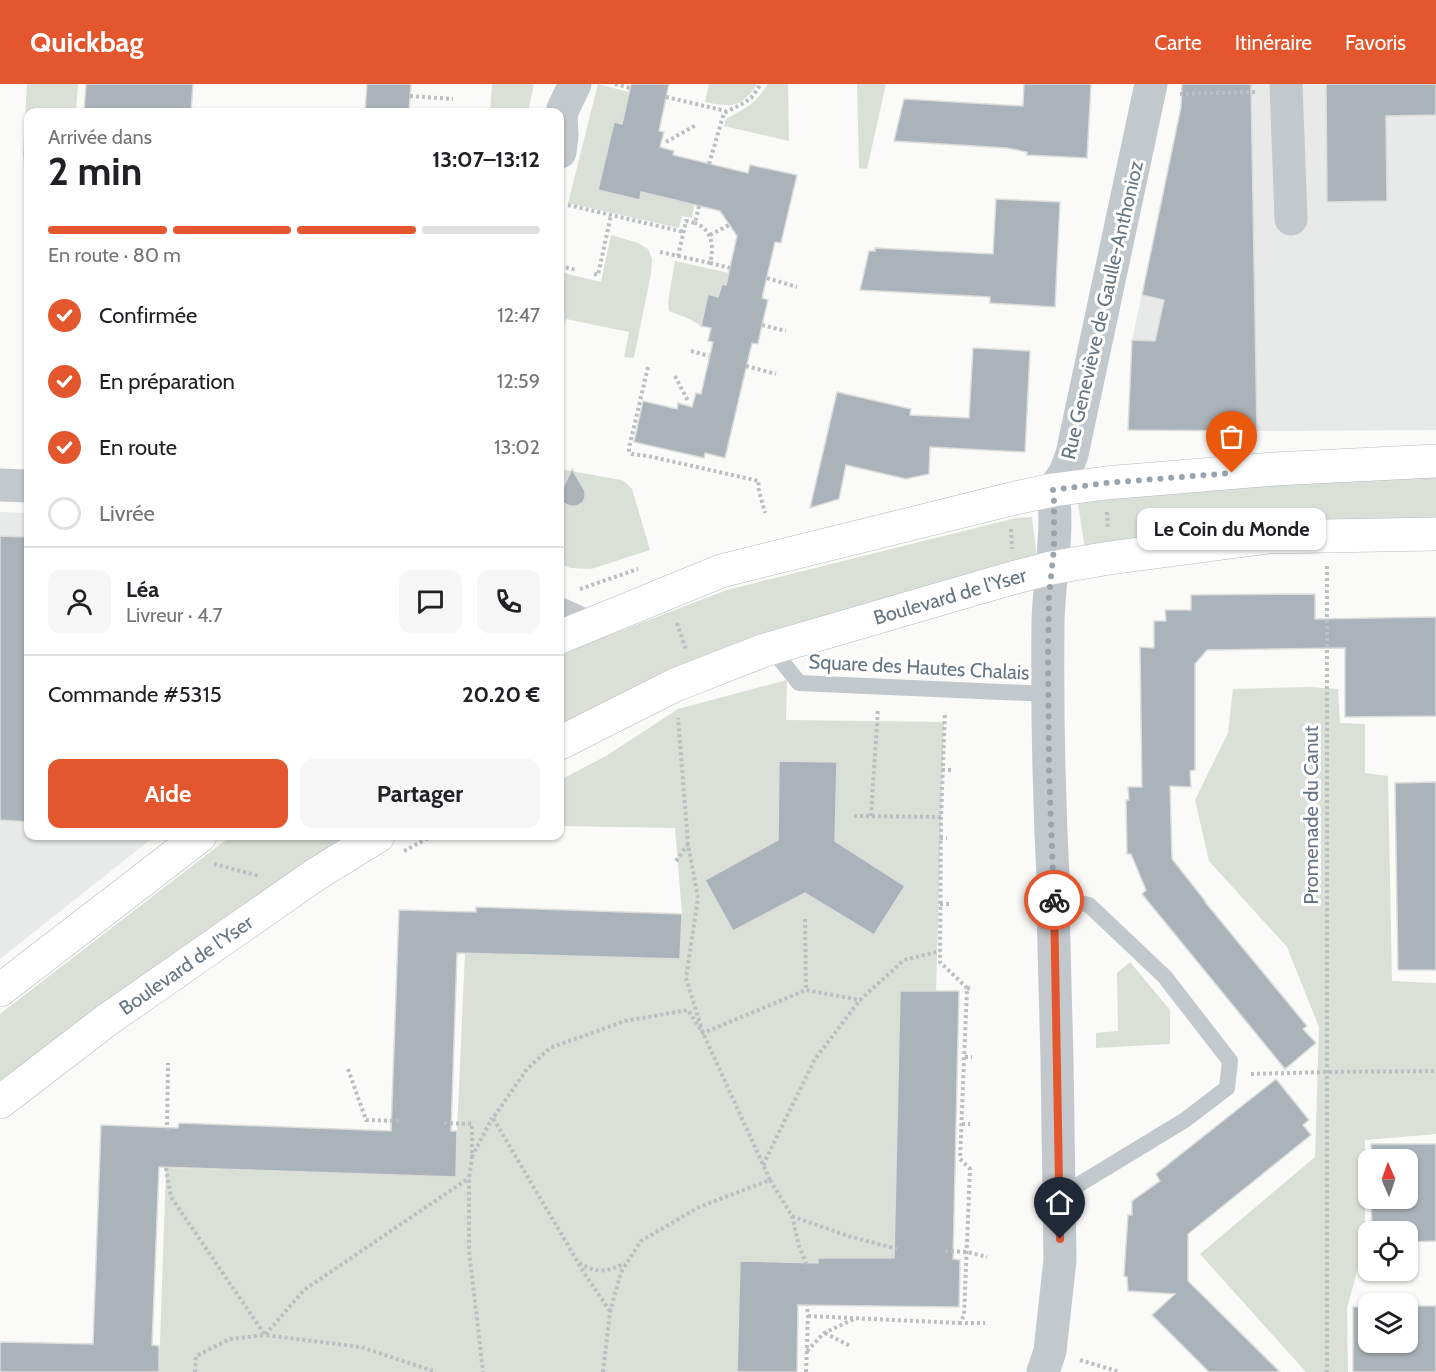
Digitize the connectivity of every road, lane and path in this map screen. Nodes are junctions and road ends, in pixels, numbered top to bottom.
1 (574, 84) edge
2 (615, 84) edge
3 (761, 84) edge
4 (1286, 87) edge
5 (630, 88) dead end
6 (1150, 90) edge
7 (410, 96) dead end
8 (666, 97) dead end
9 (453, 99) dead end
10 (563, 108) edge
11 (726, 111) junction
12 (696, 124) dead end
13 (666, 142) dead end
14 (709, 164) dead end
15 (568, 205) dead end
16 (699, 206) dead end
17 (611, 215) junction
18 (1291, 219) dead end
19 (695, 223) junction
20 (729, 225) dead end
21 (684, 232) junction
22 (710, 235) junction
23 (660, 252) dead end
24 (678, 256) junction
25 (710, 263) junction
26 (564, 267) edge
27 (730, 268) dead end
28 (576, 270) dead end
29 (594, 274) dead end
30 (767, 278) dead end
31 (797, 287) dead end
32 (762, 325) dead end
33 (786, 331) dead end
34 (691, 351) dead end
35 (709, 356) dead end
36 (746, 366) dead end
37 (648, 367) dead end
38 (776, 374) dead end
39 (675, 376) dead end
40 (688, 401) dead end
41 (1436, 461) edge
42 (0, 485) edge
43 (24, 486) edge
44 (1053, 490) junction
45 (1011, 499) junction
46 (765, 513) dead end
47 (1436, 534) edge
48 (1327, 559) dead end
49 (1051, 568) junction
50 (1012, 578) junction
51 (666, 593) junction
52 (568, 626) edge
53 (765, 650) junction
54 (685, 681) junction
55 (879, 687) junction
56 (947, 690) junction
57 (1048, 694) junction
58 (564, 741) edge
59 (942, 770) junction
60 (952, 770) dead end
61 (854, 816) dead end
62 (871, 816) junction
63 (941, 816) junction
64 (940, 838) junction
65 (947, 838) dead end
66 (195, 840) edge
67 (372, 840) edge
68 (688, 844) junction
69 (676, 861) dead end
70 (217, 864) dead end
71 (256, 875) dead end
72 (1054, 897) junction
73 (940, 904) junction
74 (949, 904) dead end
75 (805, 919) dead end
76 (940, 951) junction
77 (967, 988) junction
78 (973, 989) dead end
79 (0, 990) edge
80 (806, 990) junction
81 (860, 1000) junction
82 (703, 1033) junction
83 (965, 1057) junction
84 (972, 1057) dead end
85 (168, 1064) dead end
86 (348, 1069) dead end
87 (1436, 1071) edge
88 (1327, 1072) junction
89 (1228, 1075) junction
90 (0, 1102) edge
91 (493, 1118) junction
92 (399, 1121) dead end
93 (444, 1123) dead end
94 (962, 1124) junction
95 (970, 1124) dead end
96 (167, 1131) dead end
97 (472, 1158) junction
98 (763, 1165) junction
99 (166, 1168) dead end
100 (469, 1178) junction
101 (770, 1180) junction
102 (1060, 1197) junction
103 (792, 1216) junction
104 (901, 1250) dead end
105 (945, 1251) dead end
106 (967, 1252) junction
107 (987, 1257) dead end
108 (578, 1263) junction
109 (627, 1263) junction
110 (808, 1268) dead end
111 (807, 1305) dead end
112 (610, 1312) junction
113 (808, 1316) junction
114 (855, 1318) junction
115 (959, 1323) junction
116 (985, 1323) dead end
117 (824, 1333) junction
118 (265, 1335) junction
119 (850, 1346) dead end
120 (807, 1351) junction
121 (1047, 1362) edge
122 (195, 1372) edge
123 (436, 1372) edge
124 (483, 1372) edge
125 (603, 1372) edge
126 (806, 1372) edge
127 (1120, 1372) edge
128 (1327, 1372) edge

1 - 10 street
2 - 5 path
3 - 11 path
4 - 6 path
4 - 18 street
6 - 44 street, Rue Geneviève de Gaulle-Anthonioz
7 - 9 path
8 - 11 path
11 - 14 path
12 - 13 path
15 - 17 path
16 - 19 path
17 - 21 path
17 - 29 path
19 - 21 path
19 - 22 path
20 - 22 path
21 - 24 path
22 - 25 path
23 - 24 path
24 - 25 path
25 - 27 path
26 - 28 path
30 - 31 path
32 - 33 path
34 - 35 path
36 - 38 path
37 - 46 path
39 - 40 path
41 - 44 main road
42 - 43 street
44 - 45 main road
44 - 49 street
45 - 50 path
45 - 51 main road
47 - 49 main road, Boulevard de l'Yser
48 - 88 path, Promenade du Canut
49 - 50 main road, Boulevard de l'Yser
49 - 57 street
50 - 53 main road, Boulevard de l'Yser
51 - 52 main road
51 - 54 path
53 - 54 main road, Boulevard de l'Yser
53 - 55 lane, Square des Hautes Chalais
54 - 58 main road, Boulevard de l'Yser
54 - 68 path
55 - 56 lane, Square des Hautes Chalais
55 - 62 path
56 - 57 lane, Square des Hautes Chalais
56 - 59 path
57 - 72 street
59 - 60 path
59 - 63 path
61 - 62 path
62 - 63 path
63 - 64 path
64 - 65 path
64 - 73 path
66 - 79 main road
67 - 90 main road, Boulevard de l'Yser
68 - 69 path
68 - 82 path
70 - 71 path
72 - 89 lane
72 - 102 street
73 - 74 path
73 - 76 path
75 - 80 path
76 - 77 path
76 - 81 path
77 - 78 path
77 - 83 path
80 - 81 path
80 - 82 path
81 - 98 path
82 - 91 path
82 - 98 path
83 - 84 path
83 - 94 path
85 - 96 path
86 - 92 path
87 - 88 path
88 - 89 path
88 - 128 path, Promenade du Canut
89 - 102 lane
91 - 97 path
91 - 108 path
93 - 97 path
94 - 95 path
94 - 106 path
97 - 100 path
98 - 101 path
99 - 118 path
100 - 118 path
100 - 124 path
101 - 103 path
101 - 109 path
102 - 121 street
103 - 104 path
103 - 110 path
105 - 106 path
106 - 107 path
106 - 115 path
108 - 109 path
108 - 112 path
109 - 112 path
111 - 113 path
112 - 125 path
113 - 114 path
113 - 120 path
114 - 115 path
114 - 117 path
115 - 116 path
117 - 119 path
117 - 120 path
118 - 122 path
118 - 123 path
120 - 126 path
121 - 127 path

